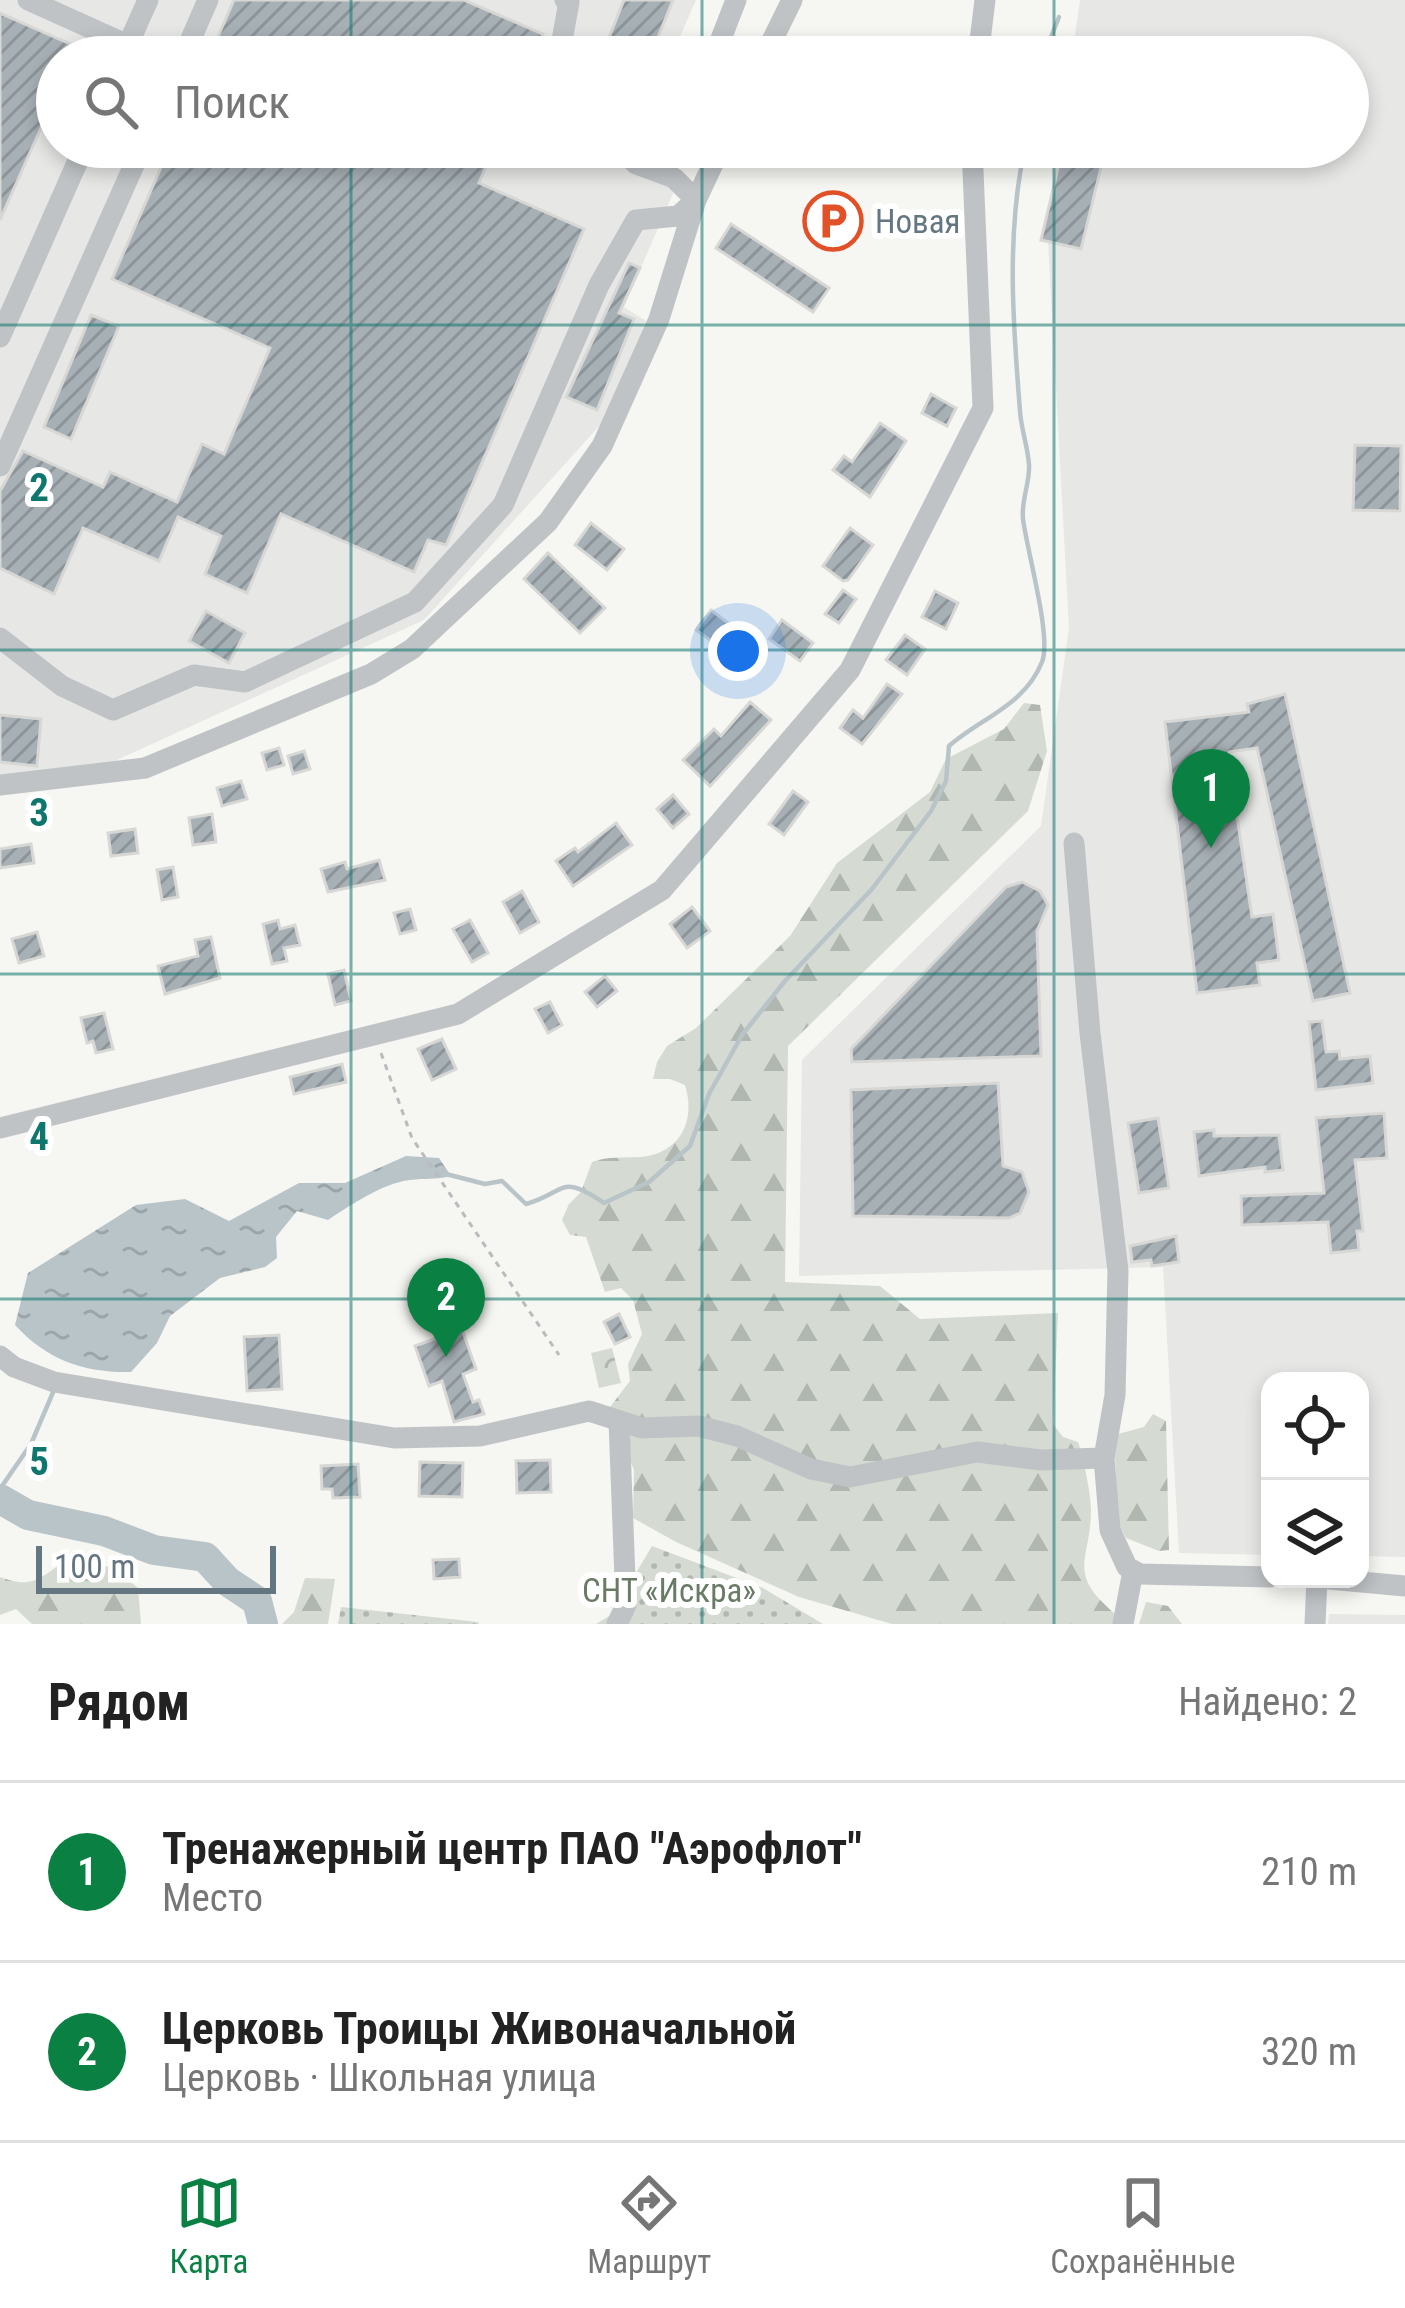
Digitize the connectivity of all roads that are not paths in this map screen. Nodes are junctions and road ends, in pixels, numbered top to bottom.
1 (28, 0) edge
2 (148, 0) edge
3 (208, 0) edge
4 (565, 0) edge
5 (736, 0) edge
6 (792, 0) edge
7 (985, 0) edge
8 (97, 36) edge
9 (132, 36) edge
10 (192, 36) edge
11 (563, 36) edge
12 (722, 36) edge
13 (774, 36) edge
14 (981, 36) edge
15 (75, 168) edge
16 (133, 168) edge
17 (647, 168) edge
18 (712, 168) edge
19 (973, 168) edge
20 (696, 200) junction
21 (0, 337) edge
22 (0, 466) edge
23 (0, 638) edge
24 (0, 785) edge
25 (1074, 843) dead end
26 (0, 1128) edge
27 (0, 1357) edge
28 (620, 1420) junction
29 (1104, 1458) junction
30 (1132, 1571) junction
31 (1261, 1577) edge
32 (1369, 1583) edge
33 (1405, 1586) edge
34 (1317, 1588) edge
35 (617, 1624) edge
36 (1123, 1624) edge
37 (1315, 1624) edge

1 - 8 street
2 - 9 street
3 - 10 street
4 - 11 street
5 - 12 street
6 - 13 street
7 - 14 street
15 - 21 street
16 - 22 street
17 - 20 street
18 - 20 street
19 - 26 street
20 - 23 street
20 - 24 street
25 - 29 street
27 - 28 street
28 - 29 street
28 - 35 street
29 - 30 street
30 - 31 street
30 - 36 street
32 - 33 street
34 - 37 street

